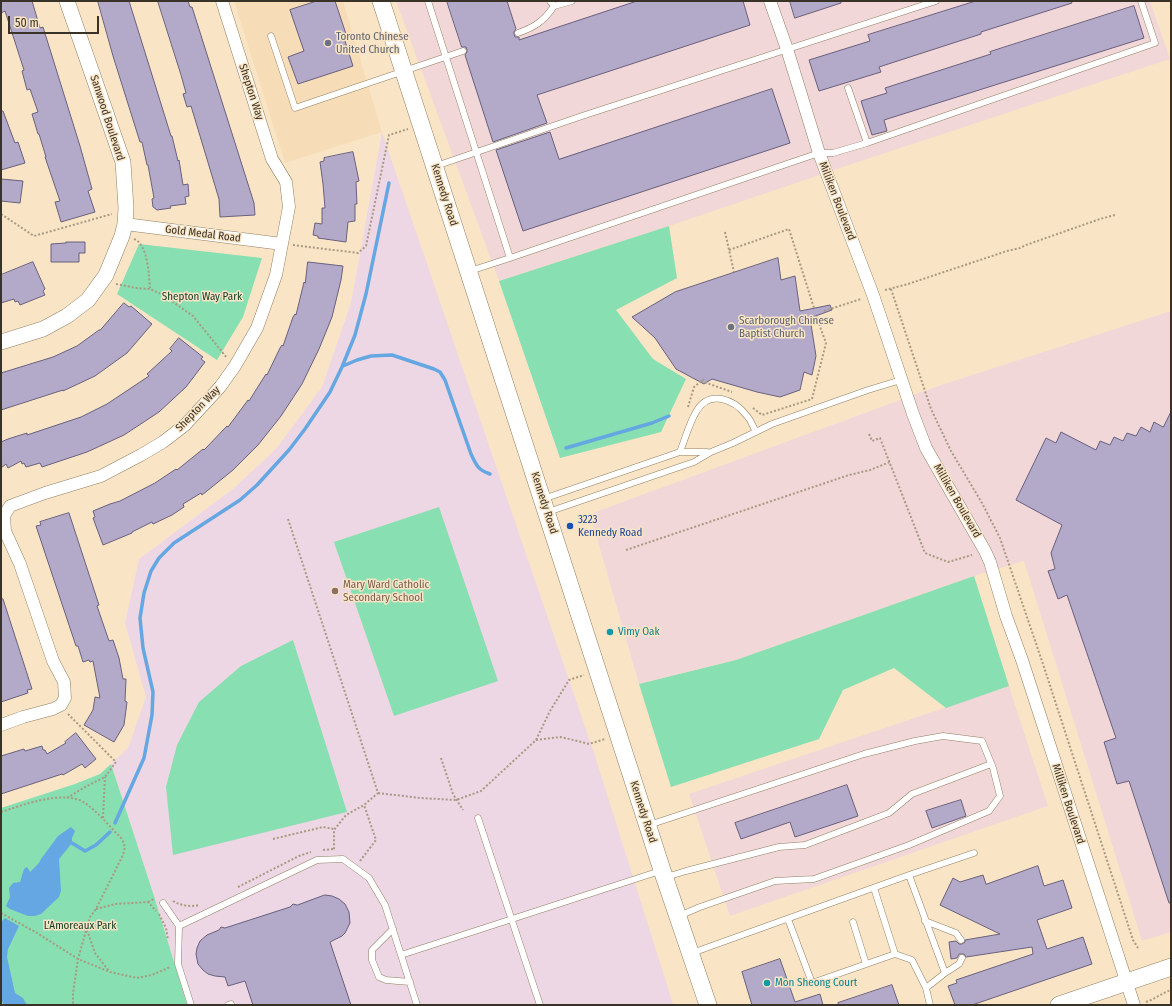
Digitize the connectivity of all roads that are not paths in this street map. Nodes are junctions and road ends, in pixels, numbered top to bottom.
1 (67, 1) edge
2 (222, 1) edge
3 (381, 1) edge
4 (428, 1) edge
5 (572, 1) edge
6 (770, 1) edge
7 (936, 1) edge
8 (1141, 1) edge
9 (552, 4) edge
10 (518, 33) dead end
11 (271, 36) dead end
12 (787, 49) junction
13 (463, 52) dead end
14 (446, 57) junction
15 (404, 72) junction
16 (848, 88) dead end
17 (866, 143) junction
18 (476, 152) junction
19 (819, 153) junction
20 (434, 166) junction
21 (125, 224) junction
22 (282, 244) junction
23 (510, 258) junction
24 (469, 272) junction
25 (1, 342) edge
26 (901, 380) junction
27 (756, 432) junction
28 (680, 452) junction
29 (711, 452) junction
30 (545, 506) junction
31 (1, 725) edge
32 (991, 764) junction
33 (478, 818) dead end
34 (648, 826) junction
35 (974, 853) dead end
36 (664, 874) junction
37 (909, 875) junction
38 (874, 888) junction
39 (163, 903) dead end
40 (678, 916) junction
41 (512, 919) junction
42 (788, 919) junction
43 (925, 921) junction
44 (853, 922) dead end
45 (179, 926) junction
46 (393, 929) junction
47 (960, 940) dead end
48 (690, 954) junction
49 (895, 954) junction
50 (401, 955) junction
51 (962, 958) dead end
52 (866, 964) junction
53 (1171, 967) edge
54 (945, 973) junction
55 (410, 982) junction
56 (1127, 982) junction
57 (926, 988) junction
58 (1139, 1004) edge
59 (191, 1005) edge
60 (417, 1005) edge
61 (540, 1005) edge
62 (708, 1005) edge
63 (930, 1005) edge
64 (1059, 1005) edge

1 - 21 street, Sanwood Boulevard
2 - 22 street, Shepton Way
3 - 15 main road, Kennedy Road
4 - 14 lane
5 - 9 lane
6 - 12 street, Milliken Boulevard
7 - 12 lane
8 - 17 lane
9 - 10 lane
11 - 15 lane
12 - 18 lane
12 - 19 street, Milliken Boulevard
13 - 14 lane
14 - 15 lane
14 - 18 lane
15 - 20 main road, Kennedy Road
16 - 17 lane
17 - 19 lane
18 - 20 lane
18 - 23 lane
19 - 23 lane
19 - 26 street, Milliken Boulevard
20 - 24 main road, Kennedy Road
21 - 22 street, Gold Medal Road
21 - 25 street, Sanwood Boulevard
22 - 31 street, Shepton Way
23 - 24 lane
24 - 30 main road, Kennedy Road
26 - 27 lane
26 - 56 street, Milliken Boulevard
27 - 28 lane
27 - 29 lane
28 - 29 lane
28 - 30 lane
29 - 30 lane
30 - 34 main road, Kennedy Road
32 - 34 lane
32 - 36 lane
32 - 40 lane
33 - 41 lane
34 - 36 main road, Kennedy Road
35 - 37 lane
36 - 40 main road, Kennedy Road
36 - 41 lane
37 - 38 lane
37 - 43 lane
38 - 42 lane
38 - 49 lane
39 - 45 lane
40 - 48 main road, Kennedy Road
41 - 50 lane
41 - 61 lane
42 - 48 lane
42 - 52 lane
43 - 47 lane
43 - 54 lane
44 - 52 lane
45 - 46 lane
45 - 59 lane
46 - 50 lane
46 - 55 lane
48 - 62 main road, Kennedy Road
49 - 52 lane
49 - 57 lane
50 - 55 lane
51 - 54 lane
53 - 56 main road
54 - 57 lane
55 - 60 lane
56 - 58 street, Milliken Boulevard
56 - 64 main road
57 - 63 lane

